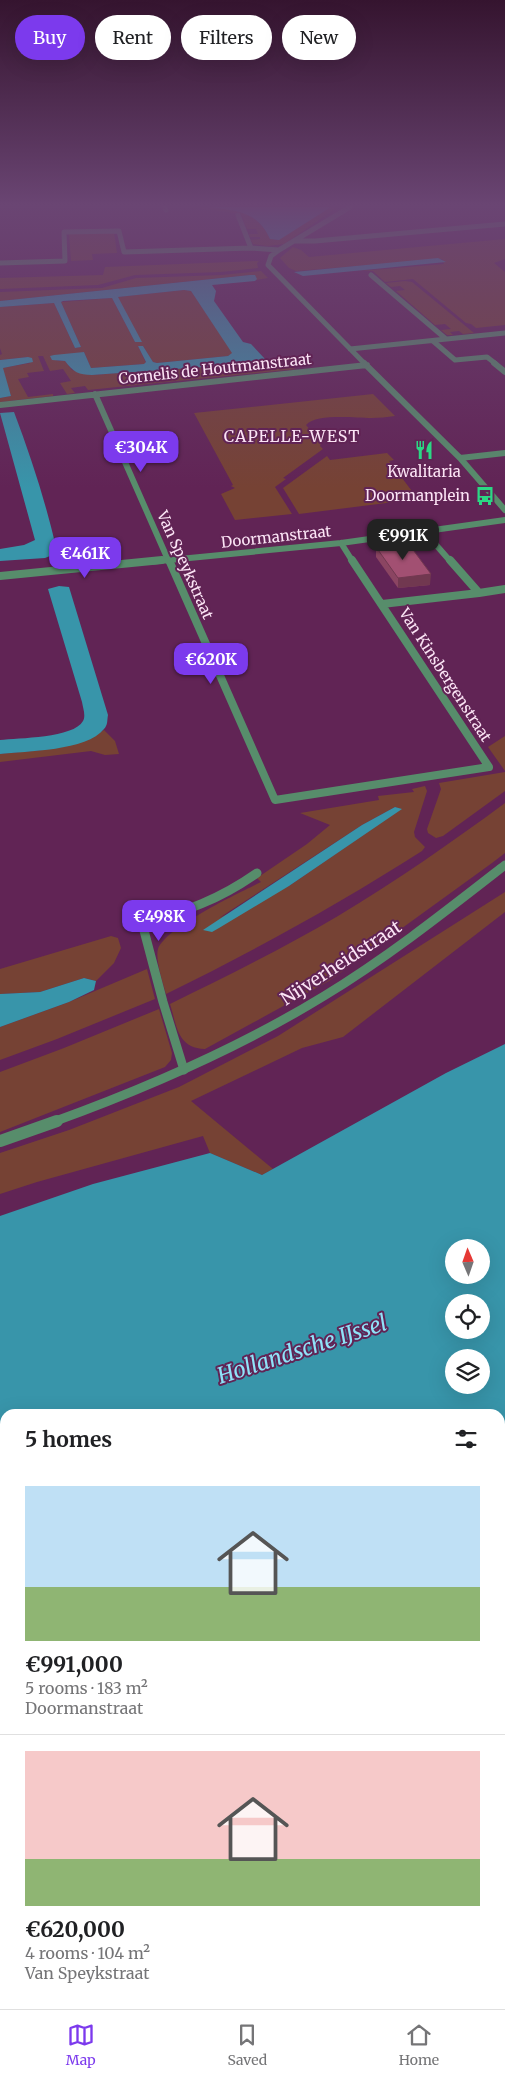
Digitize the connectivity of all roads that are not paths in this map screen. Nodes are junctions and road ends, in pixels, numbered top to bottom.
1 (303, 301) edge
2 (402, 301) edge
3 (505, 334) edge
4 (446, 339) junction
5 (433, 341) junction
6 (350, 349) junction
7 (366, 365) junction
8 (505, 372) edge
9 (95, 394) junction
10 (0, 405) edge
11 (505, 452) edge
12 (460, 458) junction
13 (505, 510) edge
14 (505, 520) edge
15 (423, 530) junction
16 (341, 542) junction
17 (167, 560) junction
18 (0, 576) edge
19 (505, 589) edge
20 (479, 593) junction
21 (382, 604) junction
22 (275, 800) joint
23 (505, 865) edge
24 (257, 873) dead end
25 (184, 1070) junction
26 (0, 1141) edge

1 - 6 street
2 - 4 street
3 - 4 street
4 - 5 street
5 - 6 street
5 - 8 street
6 - 7 street
7 - 9 street, Cornelis de Houtmanstraat
7 - 12 street
9 - 10 street, Cornelis de Houtmanstraat
9 - 17 street, Van Speykstraat
11 - 12 street
12 - 13 street
14 - 15 street, Doormanstraat
15 - 16 street, Doormanstraat
15 - 20 street
16 - 17 street, Doormanstraat
16 - 21 street, Van Kinsbergenstraat
17 - 18 street, Doormanstraat
17 - 22 street, Van Speykstraat
19 - 20 street
20 - 21 street
21 - 22 street, Van Kinsbergenstraat
23 - 25 street, Nijverheidstraat
24 - 25 street
25 - 26 street, Nijverheidstraat

